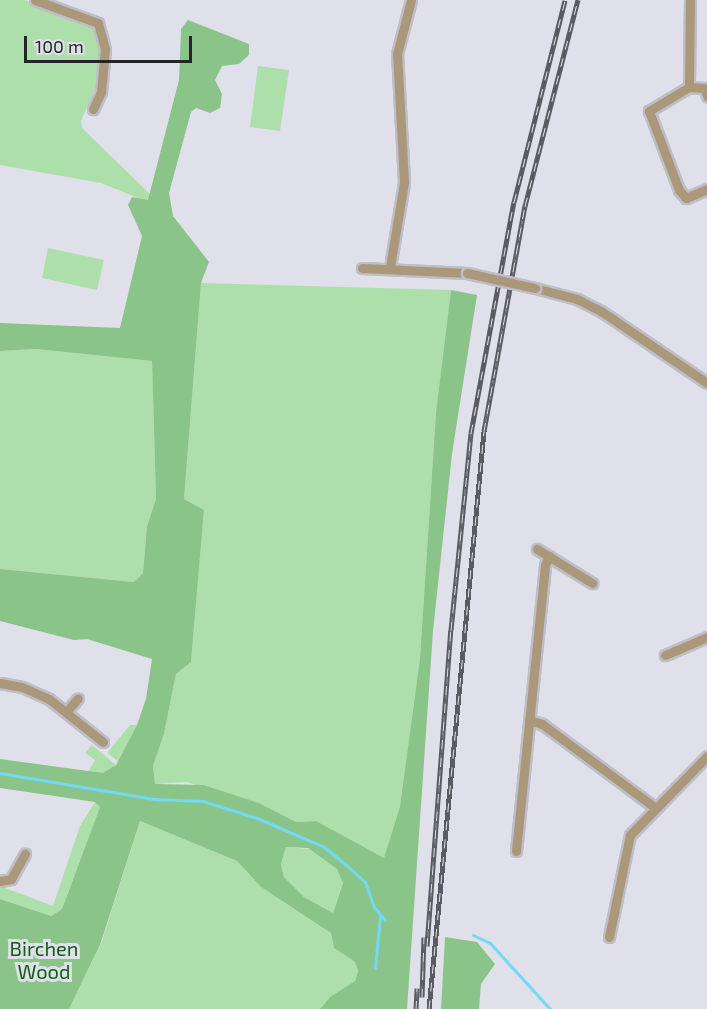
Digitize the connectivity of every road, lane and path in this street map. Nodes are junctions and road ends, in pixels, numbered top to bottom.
1 (35, 0) edge
2 (411, 0) edge
3 (690, 0) edge
4 (689, 87) junction
5 (705, 92) edge
6 (93, 109) dead end
7 (707, 189) edge
8 (390, 267) junction
9 (362, 268) dead end
10 (707, 383) edge
11 (537, 549) dead end
12 (549, 556) junction
13 (592, 583) dead end
14 (707, 637) edge
15 (665, 655) dead end
16 (0, 683) edge
17 (78, 698) dead end
18 (66, 712) junction
19 (529, 720) junction
20 (103, 742) dead end
21 (707, 756) edge
22 (654, 807) junction
23 (516, 851) dead end
24 (25, 854) dead end
25 (0, 881) edge
26 (609, 937) dead end

1 - 6 street
2 - 8 street
3 - 4 street
4 - 5 street
4 - 7 street
8 - 9 street
8 - 10 street, bridge
11 - 12 street
12 - 13 street
12 - 19 street
14 - 15 street
16 - 18 street
17 - 18 street
18 - 20 street
19 - 22 street
19 - 23 street
21 - 22 street
22 - 26 street
24 - 25 street

